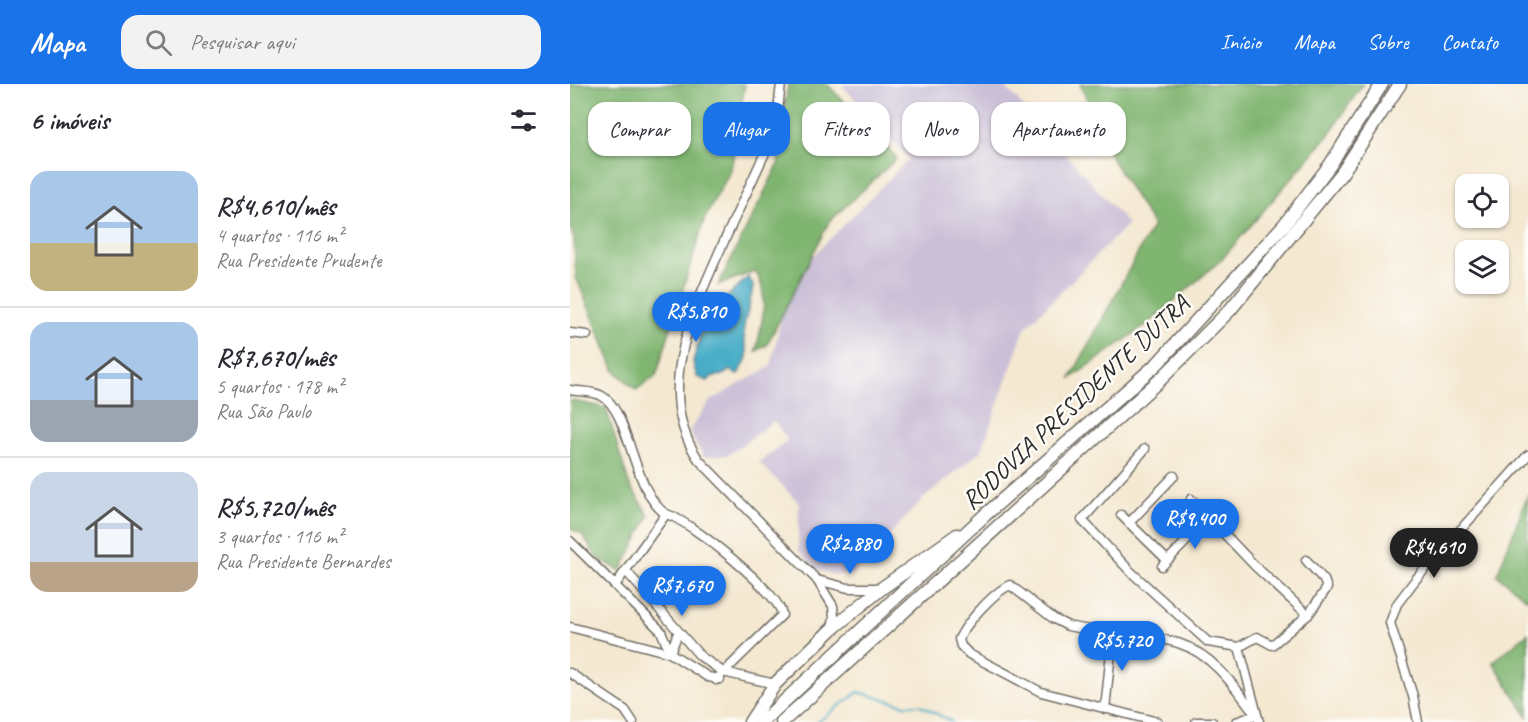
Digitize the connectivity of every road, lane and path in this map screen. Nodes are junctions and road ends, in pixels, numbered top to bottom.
1 (781, 84) edge
2 (1382, 84) edge
3 (1400, 84) edge
4 (570, 333) edge
5 (587, 335) dead end
6 (570, 390) edge
7 (1145, 449) dead end
8 (1528, 455) edge
9 (1174, 476) dead end
10 (1191, 499) dead end
11 (666, 514) junction
12 (985, 515) junction
13 (1121, 515) dead end
14 (1209, 518) junction
15 (1129, 523) junction
16 (570, 541) edge
17 (1306, 560) dead end
18 (626, 572) junction
19 (817, 580) junction
20 (616, 584) junction
21 (882, 588) junction
22 (1308, 615) junction
23 (570, 627) edge
24 (832, 630) junction
25 (678, 633) junction
26 (1113, 633) junction
27 (1239, 647) junction
28 (670, 653) junction
29 (570, 673) edge
30 (727, 673) junction
31 (775, 684) junction
32 (1104, 709) junction
33 (1257, 718) edge
34 (633, 722) edge
35 (750, 722) edge
36 (762, 722) edge
37 (782, 722) edge
38 (1158, 722) edge
39 (1196, 722) edge
40 (1212, 722) edge
41 (1236, 722) edge
42 (1418, 722) edge

1 - 19 street
2 - 12 highway, RODOVIA PRESIDENTE DUTRA
3 - 37 highway, RODOVIA PRESIDENTE DUTRA
4 - 5 street
6 - 11 street
7 - 27 street
8 - 42 street
9 - 15 street
10 - 14 street
11 - 18 street
11 - 30 street
12 - 21 highway
12 - 36 highway, RODOVIA PRESIDENTE DUTRA
13 - 15 street
14 - 15 street
14 - 22 street
16 - 20 street
17 - 22 street
18 - 20 street
18 - 25 street
19 - 21 street
19 - 24 street
20 - 28 street
21 - 24 highway
22 - 27 street
23 - 28 street
24 - 31 highway
25 - 28 street
25 - 30 street
26 - 32 street
26 - 32 street
26 - 33 street
27 - 33 street
28 - 30 street
29 - 34 street
30 - 31 street
31 - 35 highway
32 - 38 street
33 - 41 street
39 - 40 street

